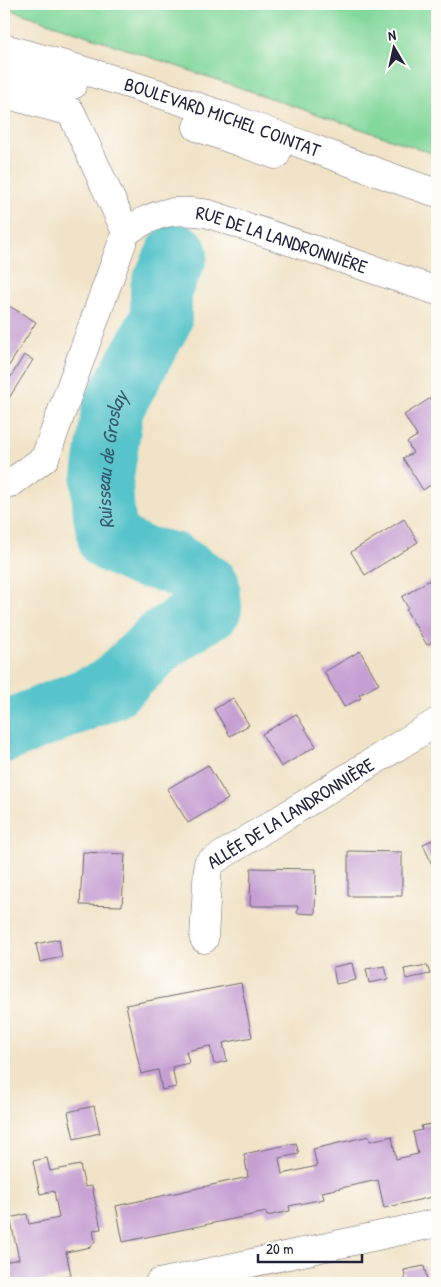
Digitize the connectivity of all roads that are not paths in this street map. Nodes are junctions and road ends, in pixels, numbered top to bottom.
1 (4, 48) edge
2 (4, 70) edge
3 (4, 94) edge
4 (437, 193) edge
5 (437, 211) edge
6 (126, 232) junction
7 (437, 291) edge
8 (4, 482) edge
9 (437, 722) edge
10 (204, 940) dead end
11 (437, 1223) edge
12 (224, 1276) edge
13 (158, 1283) edge

1 - 4 street, BOULEVARD MICHEL COINTAT
2 - 5 street, BOULEVARD MICHEL COINTAT
3 - 6 street
6 - 7 street, RUE DE LA LANDRONNIÈRE
6 - 8 street
9 - 10 street, ALLÉE DE LA LANDRONNIÈRE
11 - 12 street
12 - 13 street

